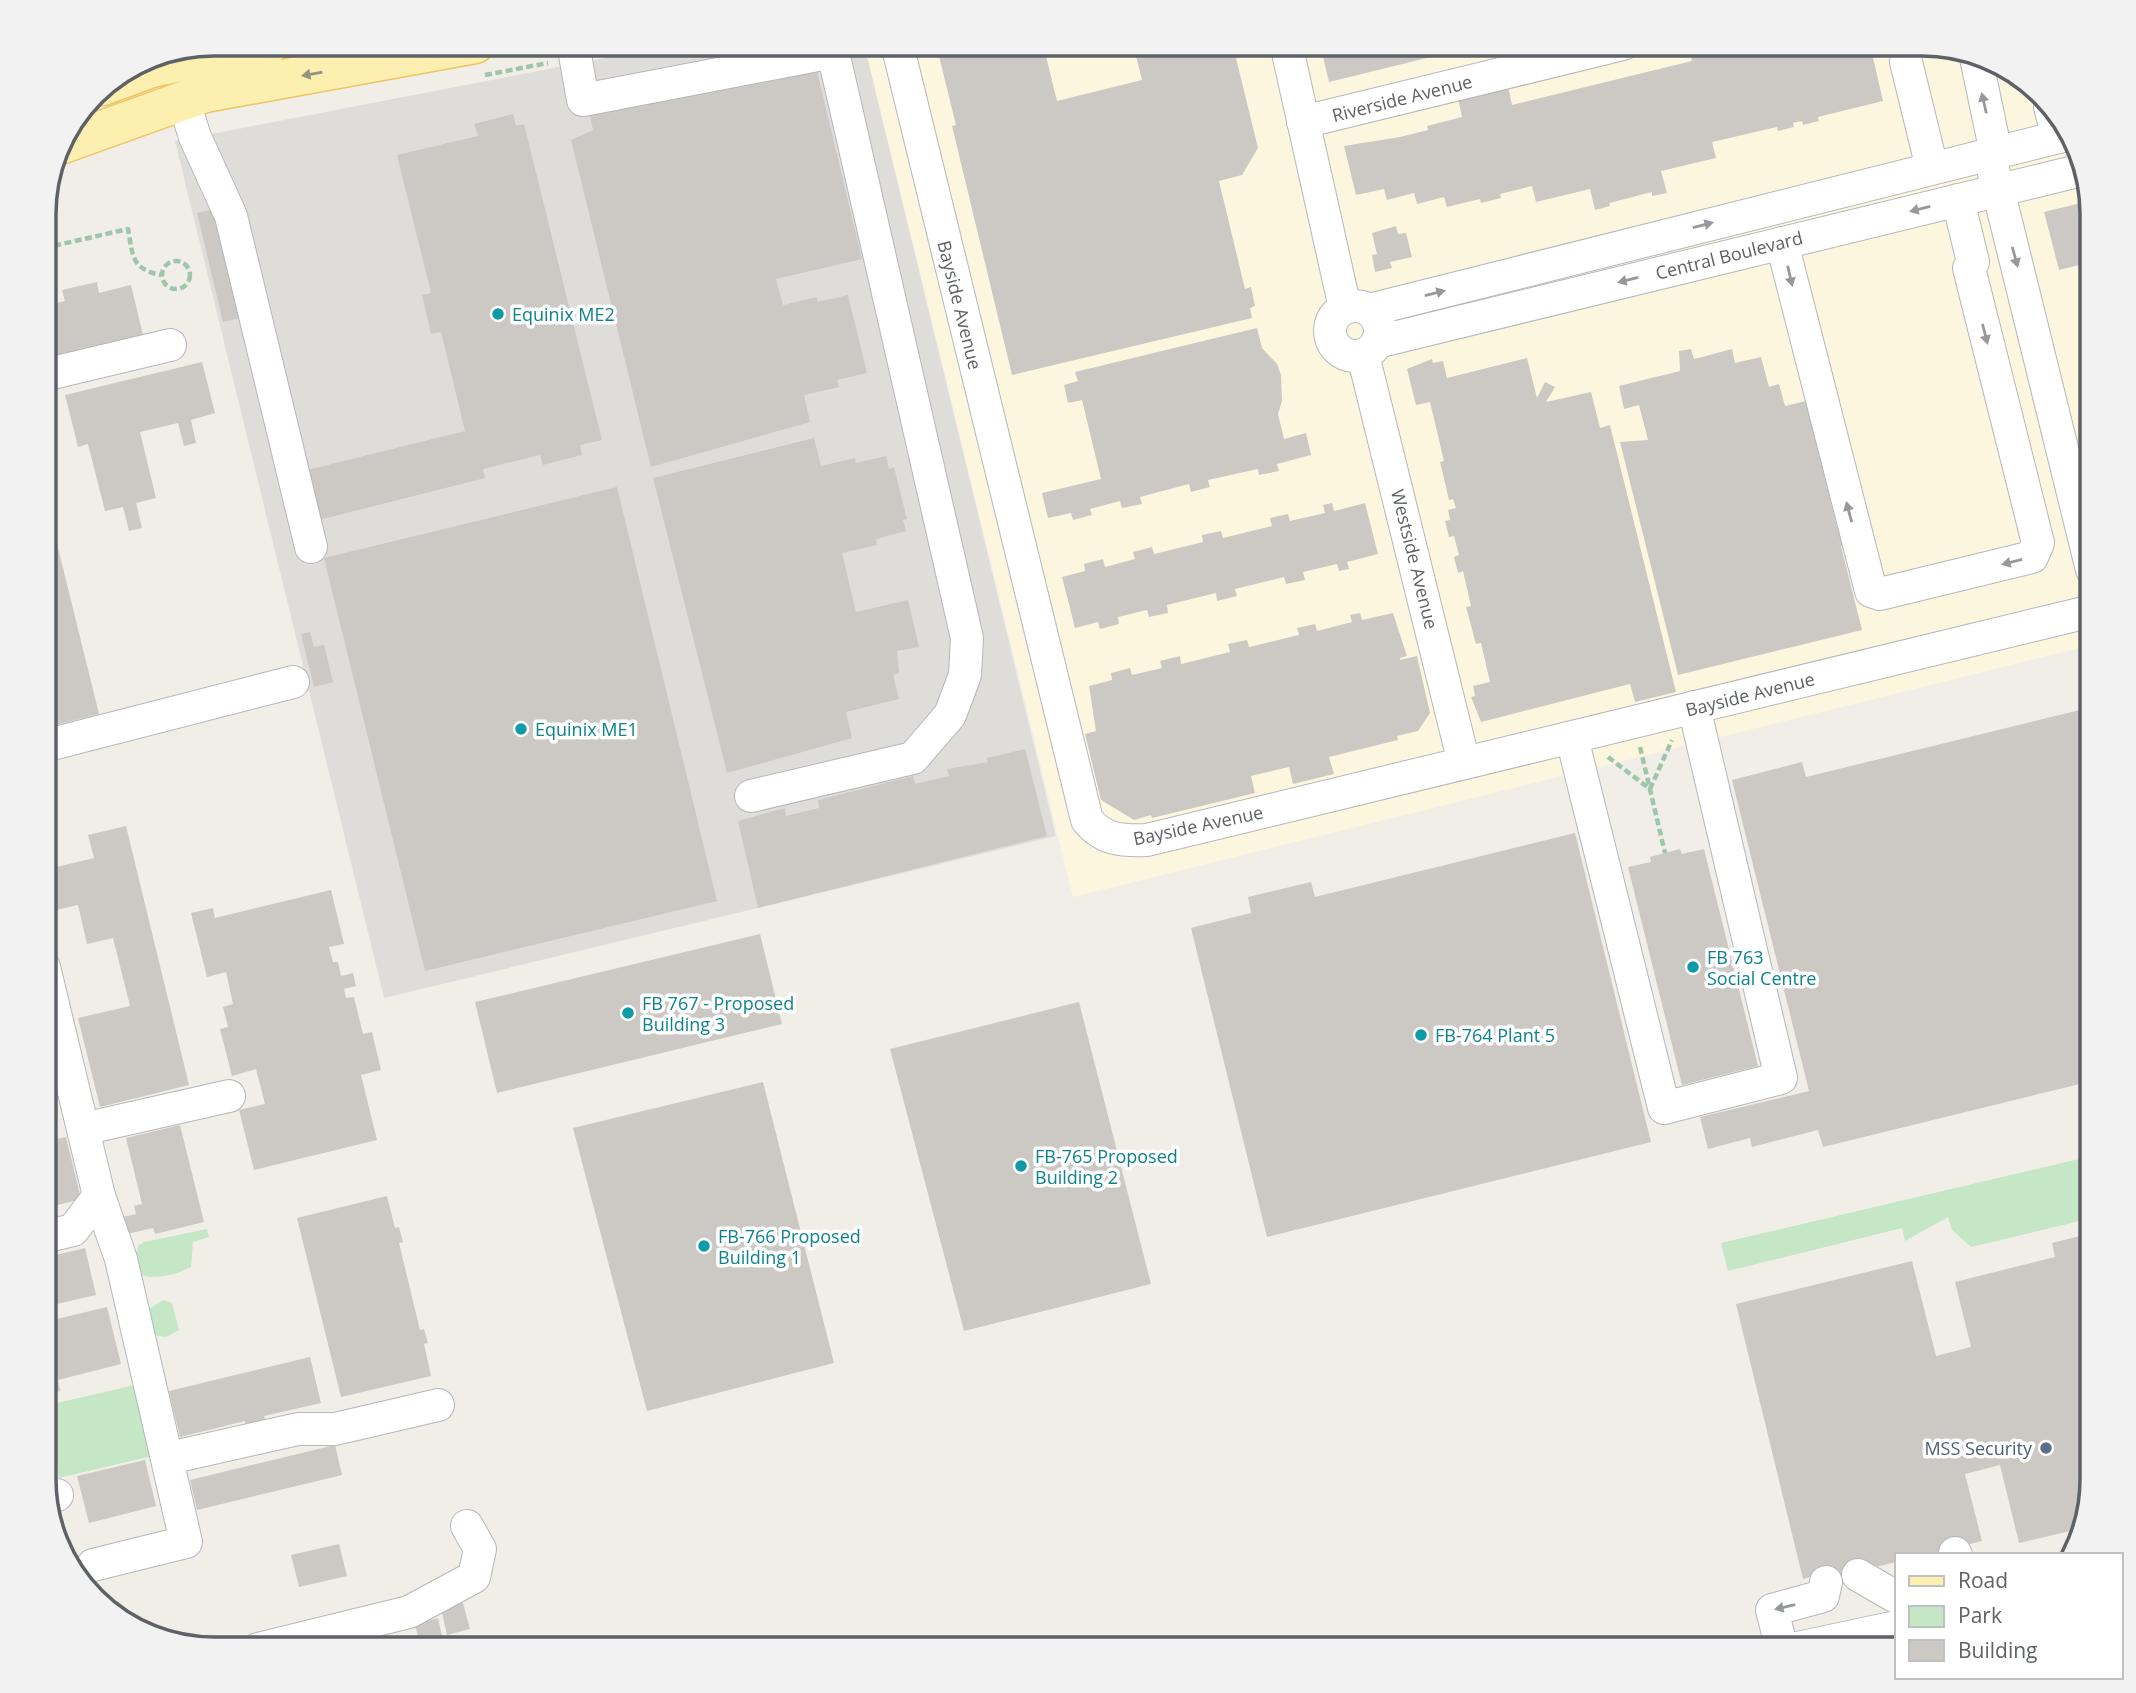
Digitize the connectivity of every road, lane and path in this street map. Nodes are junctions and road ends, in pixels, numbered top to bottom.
1 (211, 56) edge
2 (519, 56) edge
3 (575, 56) edge
4 (794, 56) edge
5 (834, 56) edge
6 (900, 56) edge
7 (1289, 56) edge
8 (1574, 56) edge
9 (475, 60) edge
10 (1906, 62) dead end
11 (1977, 66) edge
12 (155, 67) edge
13 (183, 99) junction
14 (1303, 122) junction
15 (2054, 128) edge
16 (75, 139) edge
17 (1993, 153) junction
18 (1932, 168) junction
19 (2074, 172) edge
20 (1998, 191) junction
21 (1958, 200) junction
22 (1786, 203) junction
23 (1788, 241) junction
24 (56, 245) edge
25 (1587, 254) junction
26 (161, 275) junction
27 (1594, 289) junction
28 (1357, 309) junction
29 (170, 345) dead end
30 (1370, 348) junction
31 (56, 372) edge
32 (2080, 522) edge
33 (311, 547) dead end
34 (2080, 614) edge
35 (293, 682) dead end
36 (1690, 708) junction
37 (1633, 722) junction
38 (1576, 737) junction
39 (56, 743) edge
40 (1465, 763) junction
41 (1650, 789) junction
42 (751, 796) dead end
43 (1665, 853) dead end
44 (56, 1017) edge
45 (229, 1096) dead end
46 (83, 1129) junction
47 (99, 1196) junction
48 (56, 1234) edge
49 (438, 1405) dead end
50 (169, 1458) junction
51 (467, 1526) dead end
52 (93, 1565) dead end
53 (1858, 1575) dead end
54 (1826, 1582) dead end
55 (1895, 1596) edge
56 (1895, 1609) edge
57 (1895, 1627) edge
58 (307, 1637) edge
59 (1779, 1637) edge
60 (1835, 1637) edge
61 (1844, 1637) edge

1 - 12 main road
2 - 9 path
3 - 4 lane
5 - 42 lane
6 - 40 lane, Bayside Avenue
7 - 14 lane
8 - 14 lane, Riverside Avenue
9 -> 13 main road
10 - 18 lane
17 -> 11 lane
13 - 16 main road
13 - 33 lane
14 - 28 lane
15 - 17 lane, Central Boulevard
17 - 18 lane, Central Boulevard
17 - 20 lane
18 - 22 lane, Central Boulevard
19 - 20 lane, Central Boulevard
20 - 21 lane, Central Boulevard
20 -> 32 lane
21 -> 23 lane, Central Boulevard
21 - 23 lane
22 - 23 lane
25 -> 22 lane, Central Boulevard
23 -> 27 lane, Central Boulevard
24 - 26 path
25 - 27 lane
28 -> 25 lane, Central Boulevard
26 - 26 path
27 - 30 lane, Central Boulevard
28 - 30 lane
28 - 30 lane
29 - 31 lane
30 - 40 lane, Westside Avenue
34 - 36 lane, Bayside Avenue
35 - 39 lane
36 - 37 lane, Bayside Avenue
36 - 38 lane
36 - 41 path
37 - 38 lane, Bayside Avenue
37 - 41 path
38 - 40 lane, Bayside Avenue
38 - 41 path
41 - 43 path
44 - 46 lane
45 - 46 lane
46 - 47 lane
47 - 48 lane
47 - 50 lane
49 - 50 lane
50 - 52 lane
51 - 58 lane
53 - 55 lane
54 -> 59 lane
56 - 60 lane
57 - 61 lane

